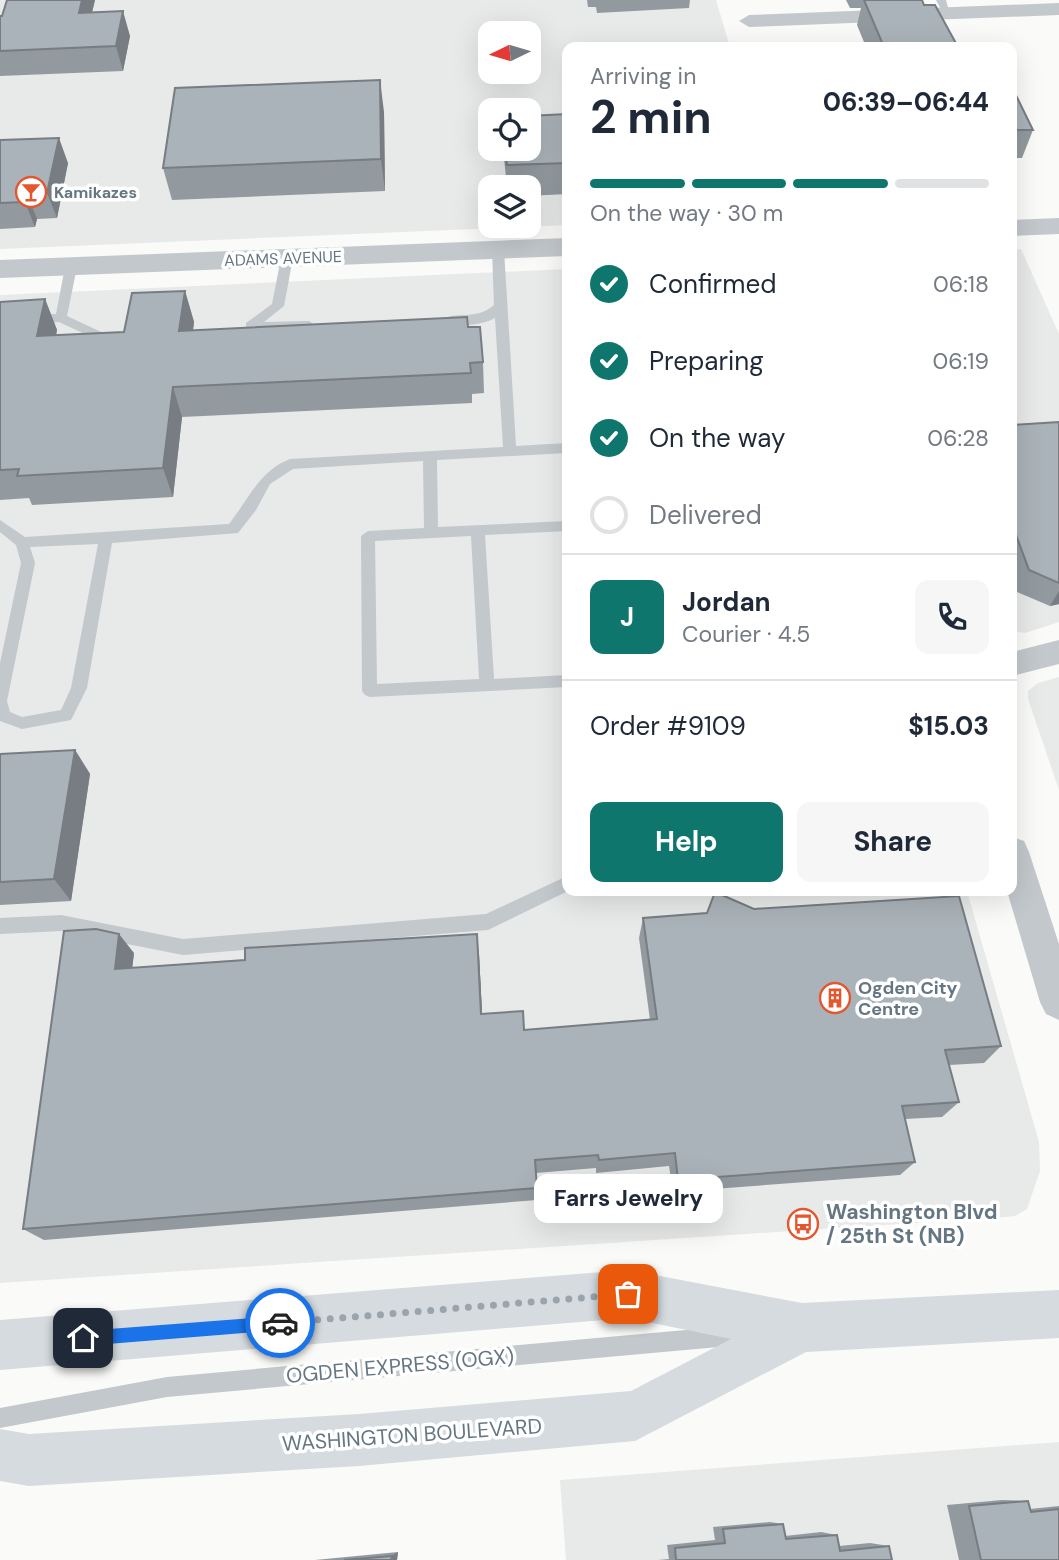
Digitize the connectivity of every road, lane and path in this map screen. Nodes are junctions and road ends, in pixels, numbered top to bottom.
1 (742, 0) edge
2 (944, 7) edge
3 (1059, 9) edge
4 (1059, 226) edge
5 (1017, 228) edge
6 (562, 247) edge
7 (498, 250) junction
8 (288, 258) junction
9 (71, 267) junction
10 (0, 269) edge
11 (500, 306) junction
12 (61, 318) junction
13 (0, 320) edge
14 (434, 321) edge
15 (327, 324) edge
16 (123, 341) edge
17 (562, 448) edge
18 (510, 452) junction
19 (430, 456) junction
20 (0, 525) edge
21 (562, 526) edge
22 (478, 530) junction
23 (430, 533) junction
24 (106, 538) junction
25 (22, 542) junction
26 (1059, 652) edge
27 (1017, 663) edge
28 (562, 681) edge
29 (488, 685) junction
30 (0, 701) edge
31 (562, 885) edge
32 (1017, 886) edge
33 (0, 926) edge
34 (1059, 1002) edge
35 (1059, 1314) edge
36 (802, 1328) junction
37 (0, 1345) edge
38 (0, 1418) edge
39 (0, 1455) edge

1 - 2 street
2 - 3 street
4 - 5 street
6 - 7 street, ADAMS AVENUE
7 - 8 street, ADAMS AVENUE
7 - 11 lane
8 - 9 street, ADAMS AVENUE
8 - 15 lane
9 - 10 street, ADAMS AVENUE
9 - 12 lane
11 - 14 lane
11 - 18 lane
12 - 13 lane
12 - 16 lane
17 - 18 lane
18 - 19 lane
19 - 23 lane
19 - 24 lane
20 - 25 lane
21 - 22 lane
22 - 23 lane
22 - 29 lane
23 - 29 lane
24 - 25 lane
24 - 30 lane
25 - 30 lane
26 - 27 street
28 - 29 lane
31 - 33 lane
32 - 34 street
35 - 36 main road, WASHINGTON BOULEVARD
36 - 37 main road, WASHINGTON BOULEVARD
36 - 38 lane, OGDEN EXPRESS (OGX)
36 - 39 main road, WASHINGTON BOULEVARD

